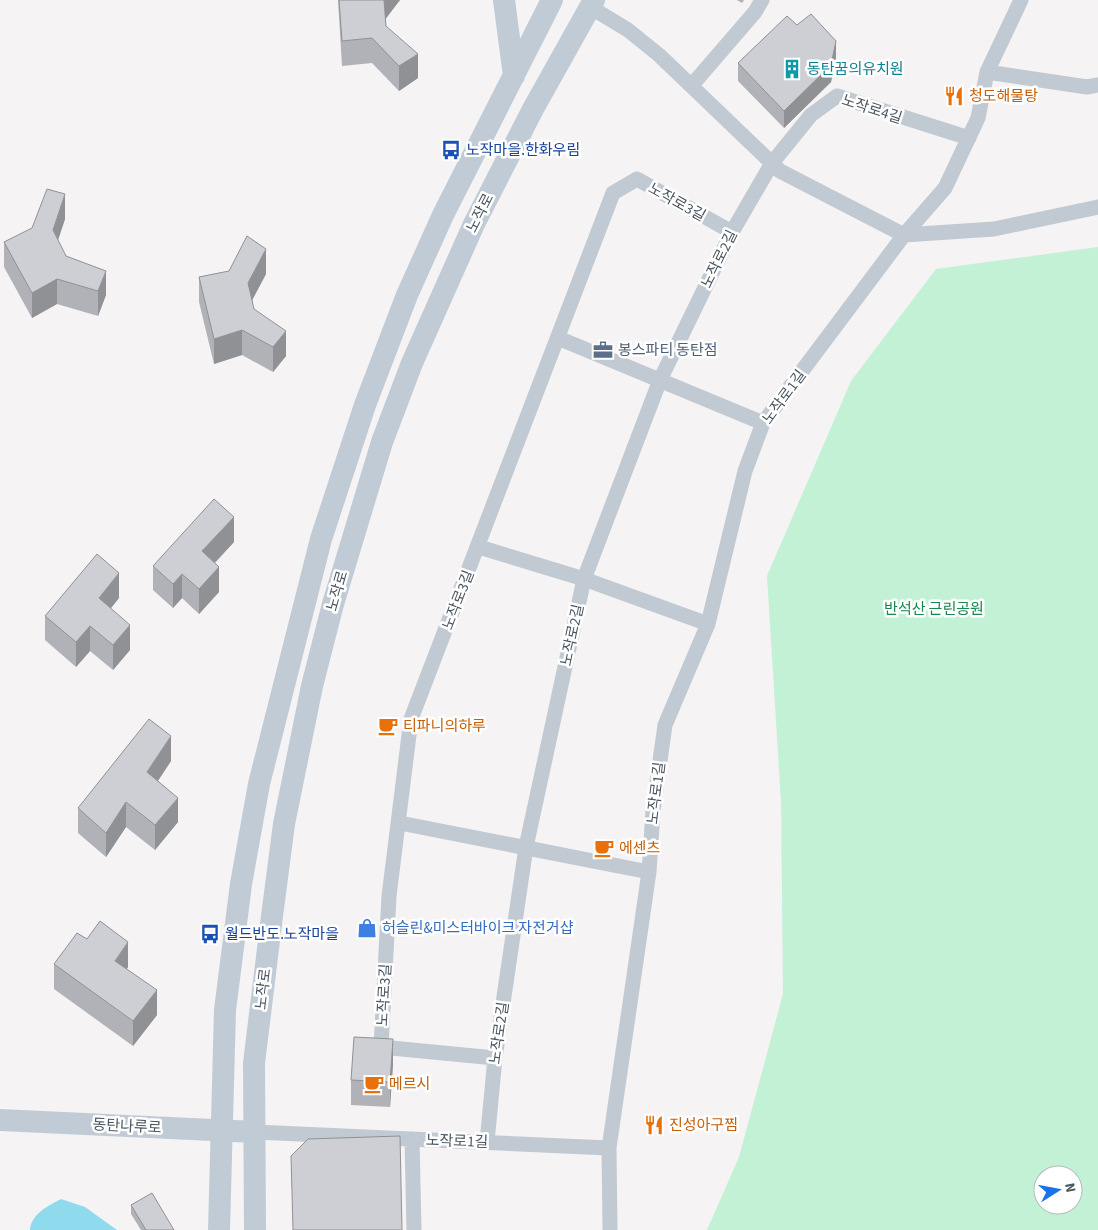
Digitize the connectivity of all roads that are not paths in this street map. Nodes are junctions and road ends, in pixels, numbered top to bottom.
1 (504, 0) edge
2 (552, 0) edge
3 (762, 0) edge
4 (1020, 0) edge
5 (587, 2) edge
6 (987, 72) junction
7 (514, 76) junction
8 (692, 85) junction
9 (1098, 85) edge
10 (542, 94) junction
11 (968, 138) junction
12 (772, 163) junction
13 (1098, 207) edge
14 (732, 232) junction
15 (904, 234) junction
16 (558, 338) junction
17 (660, 380) junction
18 (763, 424) junction
19 (479, 547) junction
20 (584, 579) junction
21 (708, 624) junction
22 (400, 823) junction
23 (526, 847) junction
24 (649, 872) junction
25 (225, 1010) junction
26 (260, 1012) junction
27 (495, 1058) junction
28 (0, 1120) edge
29 (220, 1130) junction
30 (255, 1132) junction
31 (412, 1139) junction
32 (487, 1142) junction
33 (608, 1148) junction
34 (219, 1230) edge
35 (226, 1230) edge
36 (248, 1230) edge
37 (255, 1230) edge
38 (414, 1230) edge
39 (610, 1230) edge

1 - 7 street
2 - 7 street, 노작로
3 - 8 street
4 - 6 street
5 - 8 street
5 - 10 street, 노작로
6 - 9 street
6 - 11 street
7 - 10 street
7 - 25 street, 노작로
8 - 12 street
10 - 26 street, 노작로
11 - 12 street, 노작로4길
11 - 15 street
12 - 14 street, 노작로2길
12 - 15 street
13 - 15 street
14 - 16 street, 노작로3길
14 - 17 street, 노작로2길
15 - 18 street, 노작로1길
16 - 17 street
16 - 19 street, 노작로3길
17 - 18 street
17 - 20 street, 노작로2길
18 - 21 street, 노작로1길
19 - 20 street
19 - 22 street, 노작로3길
20 - 21 street
20 - 23 street, 노작로2길
21 - 24 street, 노작로1길
22 - 23 street
22 - 27 street, 노작로3길
23 - 24 street
23 - 27 street, 노작로2길
24 - 33 street, 노작로1길
25 - 26 street
25 - 29 street, 노작로
26 - 30 street, 노작로
27 - 32 street, 노작로2길
28 - 29 street, 동탄나루로
29 - 30 street, 동탄나루로
29 - 34 street, 노작로
30 - 31 street, 노작로1길
30 - 37 street, 노작로
31 - 32 street, 노작로1길
31 - 38 street
32 - 33 street, 노작로1길
33 - 39 street
35 - 36 street

